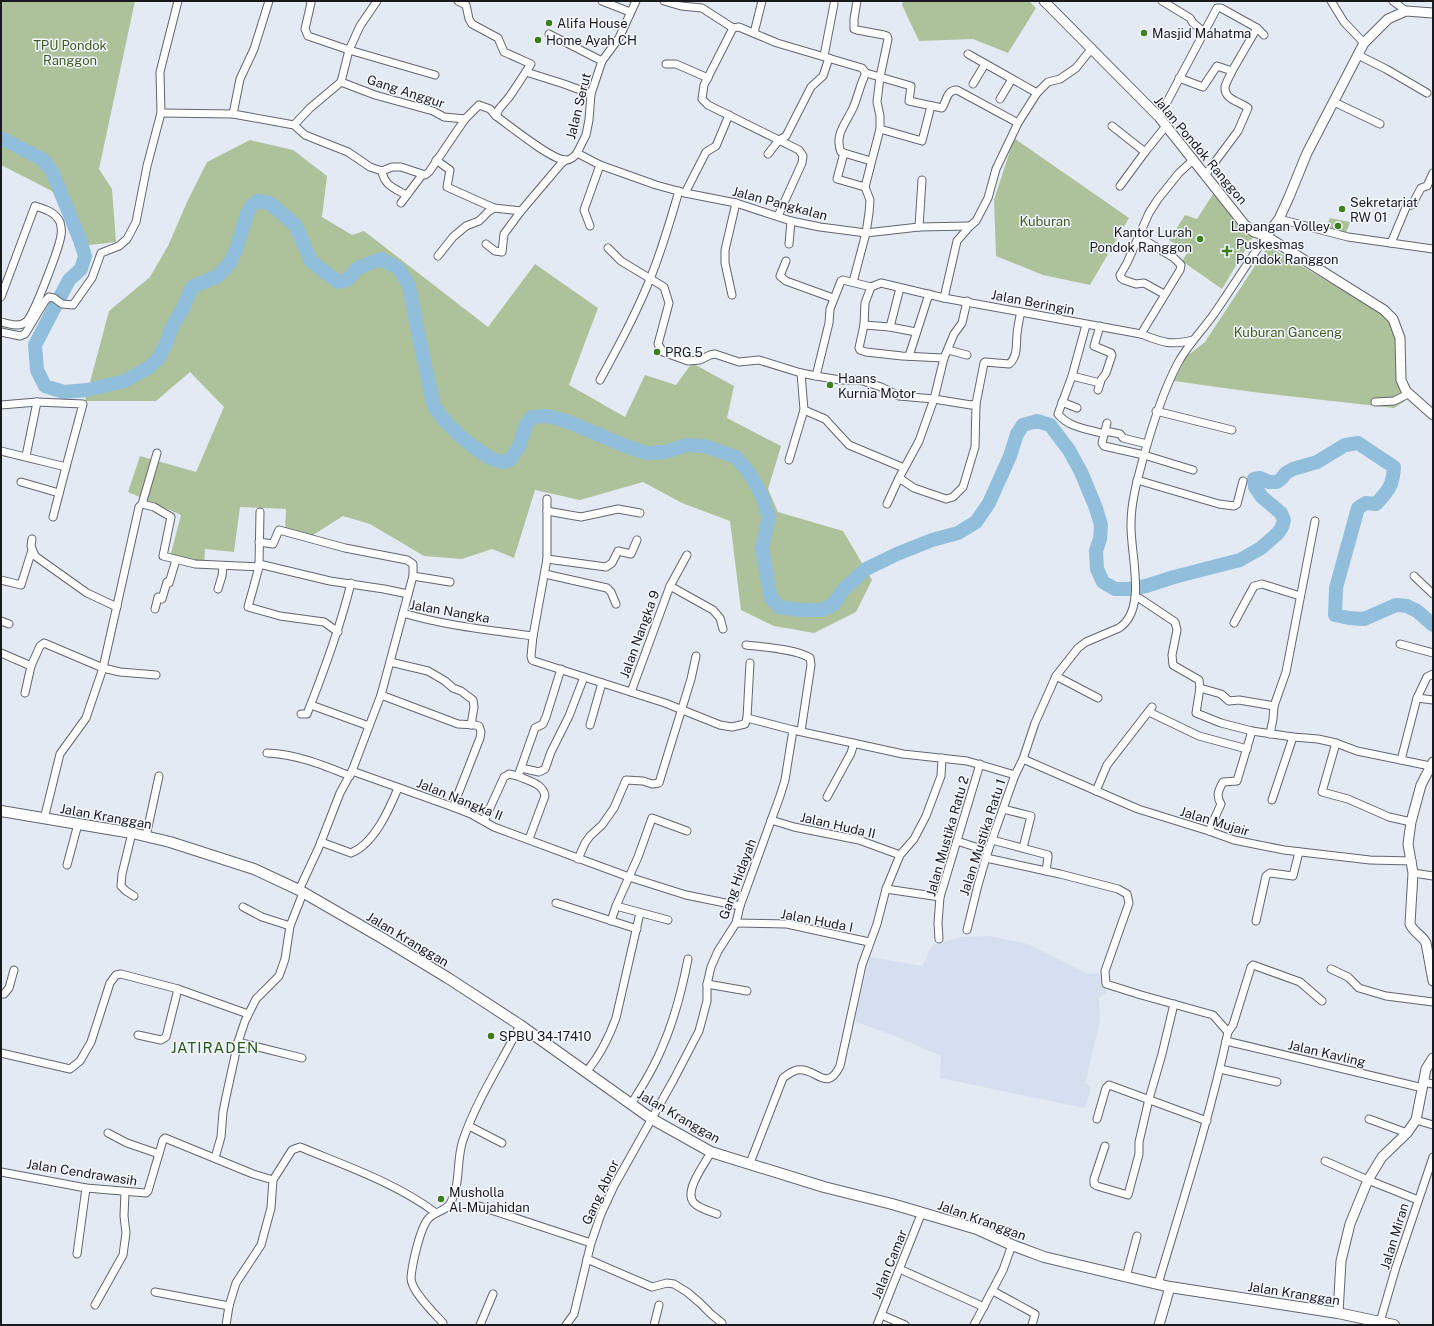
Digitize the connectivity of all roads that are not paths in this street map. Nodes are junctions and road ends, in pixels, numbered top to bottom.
1 (178, 1) edge
2 (269, 1) edge
3 (310, 1) edge
4 (377, 1) edge
5 (458, 1) edge
6 (602, 1) edge
7 (636, 1) edge
8 (664, 1) edge
9 (762, 1) edge
10 (857, 1) edge
11 (1044, 1) edge
12 (1162, 1) edge
13 (1331, 1) edge
14 (1393, 1) edge
15 (699, 4) edge
16 (834, 4) dead end
17 (1406, 11) junction
18 (630, 12) junction
19 (1433, 12) edge
20 (733, 28) junction
21 (1257, 28) junction
22 (1204, 32) junction
23 (754, 33) junction
24 (549, 34) dead end
25 (1264, 35) dead end
26 (1364, 43) junction
27 (1092, 48) junction
28 (349, 50) junction
29 (968, 54) dead end
30 (1358, 55) junction
31 (826, 57) junction
32 (602, 61) junction
33 (666, 64) dead end
34 (985, 64) junction
35 (1232, 71) junction
36 (526, 72) junction
37 (866, 73) junction
38 (435, 74) dead end
39 (880, 77) junction
40 (708, 78) junction
41 (1179, 78) junction
42 (1012, 79) junction
43 (340, 82) junction
44 (973, 84) dead end
45 (1036, 93) junction
46 (1427, 93) dead end
47 (591, 94) junction
48 (1000, 99) dead end
49 (1334, 102) junction
50 (931, 106) junction
51 (161, 113) junction
52 (233, 114) junction
53 (729, 115) junction
54 (496, 116) junction
55 (1158, 117) junction
56 (465, 119) junction
57 (1018, 122) junction
58 (1380, 124) dead end
59 (294, 125) junction
60 (1112, 126) dead end
61 (1166, 126) junction
62 (880, 129) junction
63 (779, 140) junction
64 (1145, 152) junction
65 (577, 153) junction
66 (844, 153) junction
67 (768, 154) dead end
68 (436, 160) junction
69 (565, 160) junction
70 (1193, 160) junction
71 (871, 161) junction
72 (600, 165) junction
73 (382, 171) junction
74 (1433, 173) edge
75 (1206, 174) junction
76 (422, 175) junction
77 (922, 180) dead end
78 (1120, 186) dead end
79 (865, 187) junction
80 (682, 192) junction
81 (406, 195) junction
82 (402, 203) dead end
83 (736, 203) junction
84 (494, 208) junction
85 (521, 211) junction
86 (778, 216) junction
87 (1278, 219) junction
88 (792, 221) junction
89 (590, 226) dead end
90 (970, 226) junction
91 (919, 227) junction
92 (866, 232) junction
93 (1138, 236) junction
94 (1266, 236) junction
95 (1391, 243) junction
96 (486, 244) dead end
97 (789, 244) dead end
98 (608, 248) dead end
99 (1433, 249) edge
100 (438, 256) dead end
101 (786, 261) dead end
102 (651, 278) junction
103 (853, 282) junction
104 (871, 287) junction
105 (900, 288) junction
106 (929, 294) junction
107 (1164, 294) junction
108 (732, 295) dead end
109 (1, 297) edge
110 (833, 298) junction
111 (944, 298) junction
112 (968, 302) junction
113 (1021, 312) junction
114 (1, 322) edge
115 (864, 324) junction
116 (1086, 324) junction
117 (1100, 326) junction
118 (890, 327) junction
119 (1, 332) edge
120 (916, 332) junction
121 (1141, 334) junction
122 (1193, 340) junction
123 (948, 350) junction
124 (967, 355) dead end
125 (905, 356) junction
126 (944, 358) junction
127 (800, 372) junction
128 (816, 376) junction
129 (1072, 376) junction
130 (600, 380) dead end
131 (1408, 394) junction
132 (934, 399) junction
133 (37, 402) junction
134 (1062, 402) junction
135 (1375, 402) dead end
136 (976, 404) junction
137 (1, 405) edge
138 (1076, 408) dead end
139 (804, 410) junction
140 (1156, 411) junction
141 (1433, 415) edge
142 (1107, 423) dead end
143 (1232, 430) dead end
144 (1105, 432) junction
145 (1147, 444) junction
146 (1, 451) edge
147 (157, 453) dead end
148 (1144, 455) junction
149 (26, 456) junction
150 (789, 460) dead end
151 (66, 467) junction
152 (904, 468) junction
153 (1193, 470) dead end
154 (899, 478) junction
155 (1137, 480) junction
156 (1243, 481) dead end
157 (21, 482) dead end
158 (59, 493) junction
159 (547, 499) dead end
160 (142, 504) junction
161 (887, 504) dead end
162 (547, 511) junction
163 (260, 512) dead end
164 (640, 512) dead end
165 (54, 517) dead end
166 (1315, 521) dead end
167 (32, 539) dead end
168 (638, 540) dead end
169 (259, 542) junction
170 (32, 550) junction
171 (687, 555) dead end
172 (547, 559) junction
173 (176, 560) junction
174 (223, 566) junction
175 (259, 566) junction
176 (545, 574) junction
177 (413, 576) junction
178 (1414, 576) dead end
179 (1, 580) edge
180 (450, 582) dead end
181 (351, 583) junction
182 (670, 586) junction
183 (218, 589) dead end
184 (408, 594) junction
185 (1433, 594) edge
186 (1135, 596) junction
187 (1300, 596) junction
188 (616, 604) dead end
189 (117, 607) junction
190 (155, 609) dead end
191 (403, 614) junction
192 (1, 620) edge
193 (1234, 623) dead end
194 (9, 624) dead end
195 (723, 629) dead end
196 (338, 632) junction
197 (533, 636) junction
198 (1400, 644) dead end
199 (746, 645) dead end
200 (1, 652) edge
201 (1433, 653) edge
202 (696, 656) dead end
203 (390, 662) junction
204 (750, 663) dead end
205 (31, 666) junction
206 (104, 668) junction
207 (561, 669) junction
208 (1433, 674) edge
209 (156, 675) dead end
210 (1056, 676) junction
211 (584, 677) junction
212 (602, 683) junction
213 (1200, 688) junction
214 (631, 692) junction
215 (25, 693) dead end
216 (381, 695) junction
217 (1098, 698) dead end
218 (1418, 698) junction
219 (1433, 700) edge
220 (311, 704) junction
221 (1274, 706) junction
222 (682, 709) junction
223 (301, 714) dead end
224 (747, 718) junction
225 (471, 725) junction
226 (590, 725) dead end
227 (368, 726) junction
228 (797, 730) junction
229 (1252, 731) junction
230 (1270, 734) junction
231 (1293, 737) junction
232 (854, 743) junction
233 (1336, 743) junction
234 (1247, 749) junction
235 (267, 753) dead end
236 (942, 758) junction
237 (1023, 759) junction
238 (1401, 760) junction
239 (980, 764) junction
240 (1432, 764) edge
241 (521, 768) junction
242 (351, 773) junction
243 (1015, 775) junction
244 (159, 776) dead end
245 (518, 776) junction
246 (398, 788) junction
247 (1096, 791) junction
248 (827, 797) dead end
249 (1272, 800) dead end
250 (454, 807) junction
251 (1003, 809) junction
252 (1, 811) edge
253 (44, 819) junction
254 (770, 820) junction
255 (484, 821) junction
256 (1411, 822) junction
257 (78, 824) junction
258 (688, 831) dead end
259 (1209, 831) junction
260 (132, 833) junction
261 (146, 836) junction
262 (529, 839) junction
263 (992, 840) junction
264 (957, 841) junction
265 (321, 842) junction
266 (1023, 848) junction
267 (988, 851) junction
268 (1299, 852) junction
269 (900, 855) junction
270 (986, 858) junction
271 (578, 859) junction
272 (1412, 861) junction
273 (67, 865) dead end
274 (1046, 871) junction
275 (1413, 873) junction
276 (1433, 876) edge
277 (629, 877) junction
278 (886, 889) junction
279 (301, 892) junction
280 (134, 896) dead end
281 (940, 897) junction
282 (556, 903) dead end
283 (616, 906) junction
284 (740, 906) junction
285 (243, 907) dead end
286 (640, 913) junction
287 (668, 920) dead end
288 (611, 921) junction
289 (1256, 921) dead end
290 (736, 923) junction
291 (290, 926) junction
292 (636, 929) junction
293 (967, 930) dead end
294 (939, 939) dead end
295 (869, 942) junction
296 (688, 959) dead end
297 (1432, 961) edge
298 (1331, 969) dead end
299 (14, 970) dead end
300 (1433, 980) edge
301 (708, 984) junction
302 (178, 989) junction
303 (747, 992) dead end
304 (1, 994) edge
305 (1322, 1000) dead end
306 (1433, 1002) edge
307 (1174, 1004) junction
308 (248, 1014) junction
309 (520, 1025) junction
310 (1228, 1032) junction
311 (138, 1035) dead end
312 (1226, 1041) junction
313 (238, 1042) junction
314 (1, 1053) edge
315 (302, 1058) dead end
316 (1433, 1058) edge
317 (1220, 1069) junction
318 (586, 1072) junction
319 (1277, 1082) dead end
320 (1433, 1084) edge
321 (1423, 1085) junction
322 (1149, 1100) junction
323 (631, 1104) junction
324 (652, 1119) junction
325 (1097, 1119) dead end
326 (1369, 1119) dead end
327 (1416, 1120) junction
328 (1207, 1121) junction
329 (1433, 1125) edge
330 (469, 1126) junction
331 (108, 1133) dead end
332 (1407, 1133) junction
333 (502, 1143) dead end
334 (1105, 1146) dead end
335 (711, 1152) junction
336 (159, 1154) junction
337 (1433, 1157) edge
338 (216, 1158) junction
339 (1325, 1160) dead end
340 (750, 1163) junction
341 (1, 1172) edge
342 (273, 1180) junction
343 (1368, 1180) junction
344 (86, 1188) junction
345 (125, 1192) junction
346 (1418, 1200) junction
347 (479, 1206) dead end
348 (922, 1212) junction
349 (436, 1213) junction
350 (717, 1214) dead end
351 (1137, 1236) dead end
352 (590, 1243) junction
353 (1012, 1245) junction
354 (77, 1254) dead end
355 (587, 1259) junction
356 (904, 1271) dead end
357 (1126, 1277) junction
358 (1158, 1284) junction
359 (1170, 1287) junction
360 (992, 1291) junction
361 (155, 1292) dead end
362 (492, 1294) dead end
363 (95, 1305) dead end
364 (659, 1305) dead end
365 (229, 1306) junction
366 (984, 1307) junction
367 (1338, 1313) junction
368 (884, 1316) dead end
369 (1362, 1321) edge
370 (1380, 1322) junction
371 (722, 1323) dead end
372 (444, 1324) edge
373 (226, 1325) edge
374 (480, 1325) edge
375 (566, 1325) edge
376 (654, 1325) edge
377 (877, 1325) edge
378 (905, 1325) edge
379 (974, 1325) edge
380 (1032, 1325) edge
381 (1159, 1325) edge
382 (1394, 1325) edge

1 - 51 street
2 - 52 street
3 - 28 street
4 - 28 street
5 - 36 street
6 - 18 street
7 - 18 street, Jalan Serut
8 - 15 street
9 - 23 street
10 - 39 street
11 - 27 street, Jalan Pondok Ranggon
12 - 22 street
13 - 26 street
14 - 17 street
15 - 20 street
16 - 31 street
17 - 19 street
17 - 26 street
18 - 32 street, Jalan Serut
20 - 23 street
20 - 40 street
21 - 22 street
21 - 25 street
21 - 35 street
22 - 41 street
23 - 31 street
24 - 32 street
26 - 30 street
27 - 45 street
27 - 55 street, Jalan Pondok Ranggon
28 - 38 street
28 - 43 street
29 - 34 street
30 - 46 street
30 - 49 street
31 - 37 street
31 - 63 street
32 - 47 street, Jalan Serut
33 - 40 street
34 - 42 street
34 - 44 street
35 - 41 street
35 - 75 street
36 - 47 street
36 - 54 street
37 - 39 street
37 - 66 street
39 - 50 street
39 - 62 street
40 - 53 street
41 - 55 street
42 - 45 street
42 - 48 street
43 - 56 street, Gang Anggur
43 - 59 street
45 - 57 street
47 - 65 street, Jalan Serut
49 - 58 street
49 - 87 street
50 - 57 street
50 - 62 street
51 - 52 street
51 - 119 street
52 - 59 street
53 - 63 street
53 - 80 street
54 - 56 street
54 - 69 street
55 - 61 street, Jalan Pondok Ranggon
56 - 68 street
57 - 90 street
59 - 73 street
60 - 64 street
61 - 64 street
61 - 70 street, Jalan Pondok Ranggon
62 - 71 street
63 - 67 street
63 - 86 street
64 - 78 street
65 - 69 street
65 - 72 street, Jalan Pangkalan
66 - 71 street
66 - 79 street
68 - 76 street
68 - 84 street
69 - 85 street
70 - 75 street, Jalan Pondok Ranggon
70 - 93 street
71 - 79 street
72 - 80 street, Jalan Pangkalan
72 - 89 street
73 - 76 street
73 - 81 street
74 - 95 street
75 - 94 street, Jalan Pondok Ranggon
76 - 81 street
77 - 91 street
79 - 92 street
80 - 83 street, Jalan Pangkalan
80 - 102 street
81 - 82 street
83 - 86 street, Jalan Pangkalan
83 - 108 street
84 - 85 street
84 - 100 street
85 - 96 street
86 - 88 street, Jalan Pangkalan
87 - 94 street
87 - 95 street
88 - 92 street, Jalan Pangkalan
88 - 97 street
90 - 91 street, Jalan Pangkalan
90 - 111 street
91 - 92 street, Jalan Pangkalan
92 - 103 street
93 - 107 street
93 - 107 street
94 - 122 street
94 - 131 street, Jalan Pondok Ranggon
95 - 99 street
98 - 102 street
101 - 110 street
102 - 127 street
102 - 130 street
103 - 104 street
103 - 110 street
104 - 105 street, Jalan Beringin
104 - 115 street
105 - 106 street, Jalan Beringin
105 - 118 street
106 - 111 street, Jalan Beringin
106 - 120 street
107 - 121 street
109 - 114 street
110 - 128 street
111 - 112 street, Jalan Beringin
112 - 113 street, Jalan Beringin
112 - 123 street
113 - 116 street, Jalan Beringin
113 - 136 street
115 - 118 street
115 - 125 street
116 - 117 street, Jalan Beringin
116 - 129 street
117 - 121 street, Jalan Beringin
117 - 129 street
118 - 120 street
120 - 125 street
121 - 122 street, Jalan Beringin
122 - 140 street
123 - 124 street
123 - 126 street
125 - 126 street
126 - 132 street
127 - 128 street
127 - 139 street
128 - 132 street
129 - 134 street
131 - 135 street
131 - 141 street
132 - 136 street
132 - 152 street
133 - 137 street
133 - 149 street
133 - 151 street
134 - 138 street
134 - 144 street
136 - 154 street
139 - 150 street
139 - 152 street
140 - 143 street
140 - 145 street
142 - 144 street
144 - 145 street
144 - 148 street
145 - 148 street
146 - 149 street
147 - 160 street
148 - 153 street
148 - 155 street
149 - 151 street
151 - 158 street
152 - 154 street
154 - 161 street
155 - 156 street
155 - 186 street, Jalan Mustika Ratu 1
157 - 158 street
158 - 165 street
159 - 162 street
160 - 173 street
160 - 189 street
162 - 164 street
162 - 172 street
163 - 169 street
166 - 187 street
167 - 170 street
168 - 172 street
169 - 175 street
169 - 177 street
170 - 179 street
170 - 189 street
171 - 182 street
172 - 176 street
173 - 174 street
173 - 190 street
174 - 175 street
174 - 183 street
175 - 181 street
175 - 196 street
176 - 188 street
176 - 197 street
177 - 180 street
177 - 184 street
178 - 185 street
181 - 184 street
181 - 196 street
182 - 195 street, Jalan Nangka 9
182 - 214 street, Jalan Nangka 9
184 - 191 street
186 - 210 street, Jalan Mustika Ratu 1
186 - 213 street
187 - 193 street
187 - 221 street
189 - 206 street
191 - 197 street, Jalan Nangka
191 - 203 street, Jalan Nangka
192 - 194 street
196 - 220 street
197 - 207 street
198 - 201 street
199 - 228 street, Gang Hidayah
200 - 205 street
202 - 222 street
203 - 216 street, Jalan Nangka
203 - 225 street
204 - 224 street
205 - 206 street
205 - 215 street
206 - 209 street
206 - 253 street
207 - 211 street
207 - 241 street
208 - 218 street
210 - 217 street
210 - 237 street, Jalan Mustika Ratu 1
211 - 212 street
211 - 241 street
212 - 214 street
212 - 226 street
213 - 221 street
213 - 229 street
214 - 222 street
216 - 225 street
216 - 227 street, Jalan Nangka
218 - 219 street
218 - 238 street
220 - 223 street
220 - 227 street
221 - 230 street
222 - 224 street
222 - 271 street
224 - 228 street
225 - 250 street
227 - 242 street, Jalan Nangka
228 - 232 street
228 - 254 street, Gang Hidayah
229 - 230 street
229 - 234 street
230 - 231 street
231 - 233 street
231 - 249 street
232 - 236 street
232 - 248 street
233 - 238 street
233 - 256 street
234 - 247 street
234 - 259 street
235 - 242 street, Jalan Nangka II
236 - 239 street
236 - 269 street
237 - 243 street, Jalan Mustika Ratu 1
237 - 247 street, Jalan Mujair
238 - 240 street
239 - 243 street
239 - 264 street, Jalan Mustika Ratu 2
240 - 256 street
241 - 245 street
242 - 246 street, Jalan Nangka II
242 - 265 street, Jalan Nangka
243 - 251 street, Jalan Mustika Ratu 1
244 - 261 street
245 - 255 street
245 - 262 street
246 - 250 street, Jalan Nangka II
246 - 265 street
247 - 259 street, Jalan Mujair
250 - 255 street, Jalan Nangka II
251 - 263 street, Jalan Mustika Ratu 1
251 - 266 street
252 - 253 main road, Jalan Kranggan
253 - 257 main road, Jalan Kranggan
254 - 269 street, Jalan Huda II
254 - 284 street, Gang Hidayah
255 - 262 street, Jalan Nangka II
256 - 272 street
257 - 260 main road, Jalan Kranggan
257 - 273 street
258 - 277 street
259 - 268 street, Jalan Mujair
260 - 261 main road, Jalan Kranggan
260 - 280 street
261 - 279 main road, Jalan Kranggan
262 - 271 street, Jalan Nangka II
263 - 266 street
263 - 267 street, Jalan Mustika Ratu 1
264 - 267 street
264 - 281 street, Jalan Mustika Ratu 2
265 - 279 street, Jalan Nangka
266 - 274 street
267 - 270 street, Jalan Mustika Ratu 1
268 - 272 street, Jalan Mujair
268 - 289 street
269 - 278 street
270 - 274 street
270 - 293 street, Jalan Mustika Ratu 1
271 - 277 street, Jalan Nangka II
272 - 275 street
274 - 307 street
275 - 276 street
275 - 297 street
277 - 283 street
277 - 284 street, Jalan Nangka II
278 - 281 street
278 - 295 street
279 - 291 street
279 - 309 main road, Jalan Kranggan
281 - 294 street, Jalan Mustika Ratu 2
282 - 288 street
283 - 286 street
283 - 288 street
284 - 290 street, Gang Hidayah
285 - 291 street
286 - 287 street
286 - 292 street
288 - 292 street
290 - 295 street, Jalan Huda I
290 - 301 street, Gang Hidayah
291 - 308 street
292 - 318 street
295 - 340 street
296 - 323 street
297 - 300 street
298 - 306 street
299 - 304 street
301 - 303 street
301 - 324 street, Gang Hidayah
302 - 308 street
302 - 311 street
302 - 314 street
305 - 310 street
307 - 310 street
307 - 322 street
308 - 313 street
309 - 318 main road, Jalan Kranggan
309 - 330 street
310 - 312 street
312 - 317 street
312 - 321 street, Jalan Kavling
313 - 315 street
313 - 338 street
316 - 321 street
317 - 319 street
317 - 328 street
318 - 323 main road, Jalan Kranggan
320 - 321 street, Jalan Kavling
321 - 327 street
322 - 325 street
322 - 328 street
322 - 334 street
323 - 324 main road, Jalan Kranggan
324 - 335 main road, Jalan Kranggan
324 - 352 street, Gang Abror
326 - 332 street
327 - 329 street
327 - 332 street
328 - 358 street
330 - 333 street
330 - 349 street
331 - 336 street
332 - 343 street
335 - 340 main road, Jalan Kranggan
335 - 350 street
336 - 338 street, Jalan Cendrawasih
336 - 345 street, Jalan Cendrawasih
337 - 346 street, Jalan Miran
338 - 342 street
339 - 343 street
340 - 348 main road, Jalan Kranggan
341 - 344 street, Jalan Cendrawasih
342 - 349 street
342 - 365 street
343 - 346 street
343 - 367 street
344 - 345 street, Jalan Cendrawasih
344 - 354 street
345 - 363 street
346 - 370 street, Jalan Miran
347 - 352 street
348 - 353 main road, Jalan Kranggan
348 - 377 street, Jalan Camar
349 - 372 street
351 - 357 street
352 - 355 street, Gang Abror
353 - 357 main road, Jalan Kranggan
353 - 360 street
355 - 371 street
355 - 375 street, Gang Abror
356 - 366 street
357 - 358 main road, Jalan Kranggan
358 - 359 main road, Jalan Kranggan
359 - 367 main road, Jalan Kranggan
359 - 381 street
360 - 366 street
360 - 380 street
361 - 365 street
362 - 374 street
364 - 376 street
365 - 373 street
366 - 379 street
367 - 369 main road, Jalan Kranggan
368 - 378 street
369 - 370 main road, Jalan Kranggan
370 - 382 main road, Jalan Kranggan

